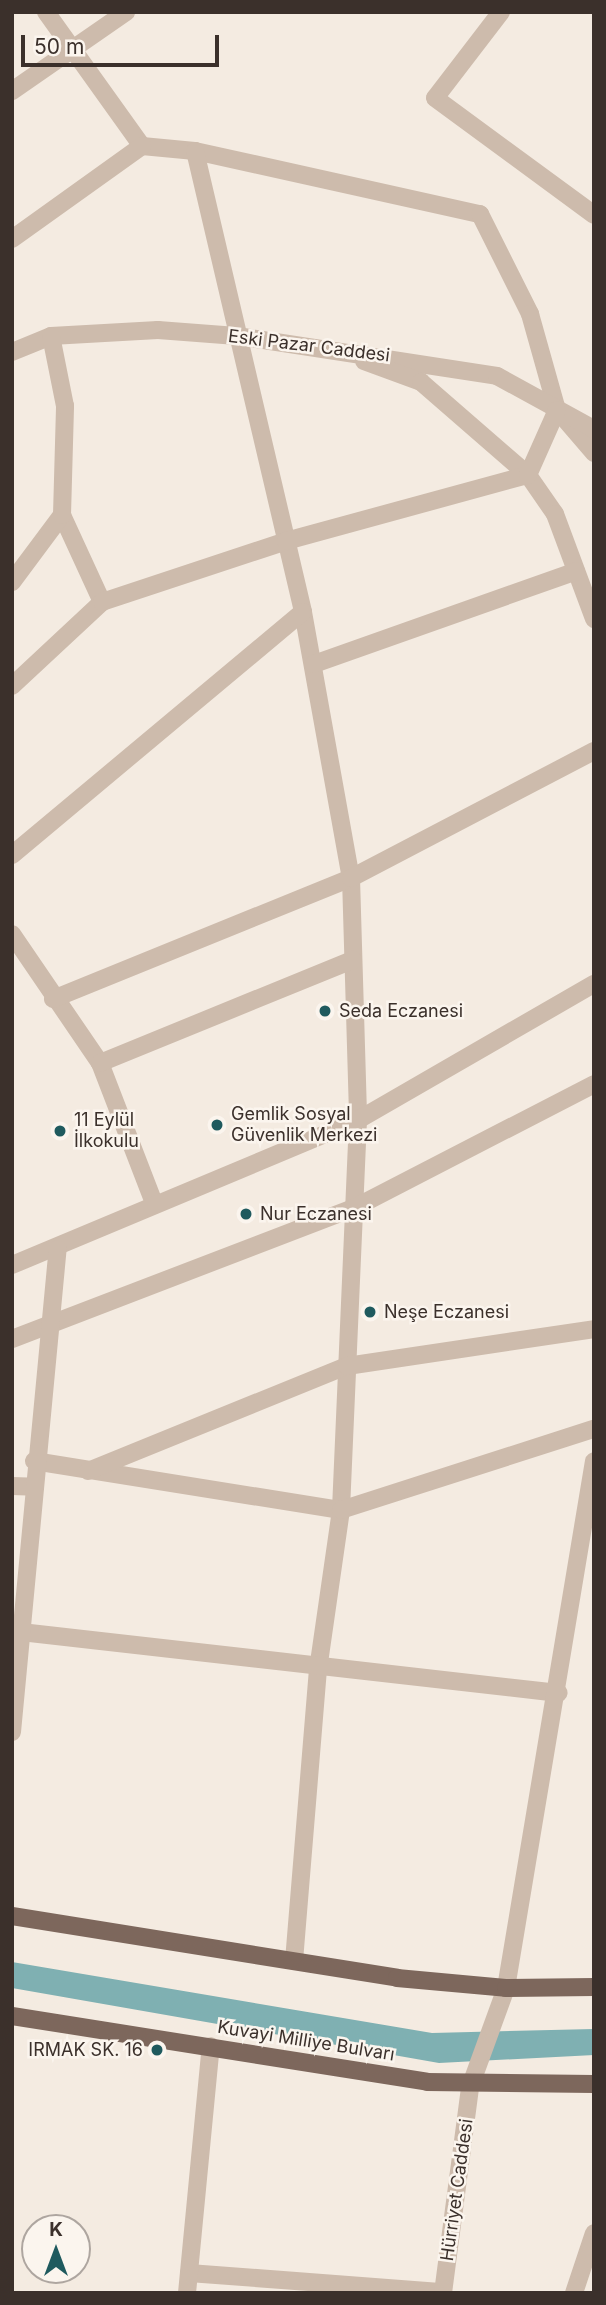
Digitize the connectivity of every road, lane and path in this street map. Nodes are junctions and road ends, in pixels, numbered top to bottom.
1 (46, 12) edge
2 (126, 12) edge
3 (501, 12) edge
4 (73, 50) junction
5 (12, 91) edge
6 (142, 146) junction
7 (195, 151) junction
8 (594, 215) edge
9 (12, 239) edge
10 (51, 336) junction
11 (237, 336) junction
12 (338, 351) junction
13 (12, 352) edge
14 (557, 410) junction
15 (594, 429) edge
16 (594, 453) edge
17 (528, 475) junction
18 (62, 515) junction
19 (286, 541) junction
20 (576, 571) junction
21 (12, 582) edge
22 (102, 602) junction
23 (303, 612) junction
24 (593, 617) edge
25 (314, 664) junction
26 (13, 684) edge
27 (594, 751) edge
28 (12, 855) edge
29 (351, 878) junction
30 (12, 934) edge
31 (353, 960) junction
32 (594, 984) edge
33 (53, 999) junction
34 (100, 1063) junction
35 (594, 1084) edge
36 (358, 1120) junction
37 (154, 1203) junction
38 (354, 1208) junction
39 (58, 1249) junction
40 (12, 1265) edge
41 (54, 1324) junction
42 (594, 1329) edge
43 (12, 1339) edge
44 (347, 1366) junction
45 (594, 1429) edge
46 (33, 1461) junction
47 (594, 1461) edge
48 (88, 1471) junction
49 (12, 1486) edge
50 (35, 1487) junction
51 (589, 1506) edge
52 (341, 1510) junction
53 (20, 1585) edge
54 (21, 1632) junction
55 (15, 1656) edge
56 (317, 1669) junction
57 (559, 1693) junction
58 (12, 1732) edge
59 (12, 1916) edge
60 (294, 1961) junction
61 (594, 1987) edge
62 (506, 1988) junction
63 (12, 2016) edge
64 (211, 2046) junction
65 (594, 2084) edge
66 (470, 2087) junction
67 (594, 2233) edge
68 (593, 2240) edge
69 (189, 2273) junction
70 (443, 2292) edge
71 (187, 2293) edge
72 (574, 2293) edge

1 - 4 street
2 - 4 street
3 - 8 street
4 - 5 street
4 - 6 street
6 - 7 street
6 - 9 street
7 - 11 street
7 - 14 street
10 - 11 street, Eski Pazar Caddesi
10 - 13 street, Eski Pazar Caddesi
10 - 18 street
11 - 12 street, Eski Pazar Caddesi
11 - 19 street
12 - 14 street, Eski Pazar Caddesi
12 - 17 street
14 - 15 street, Eski Pazar Caddesi
14 - 16 street
14 - 17 street
17 - 19 street
17 - 20 street
18 - 21 street
18 - 22 street
19 - 22 street
19 - 23 street
20 - 24 street
20 - 25 street
22 - 26 street
23 - 25 street
23 - 28 street
25 - 29 street
27 - 29 street
29 - 31 street
29 - 33 street
30 - 33 street
31 - 34 street
31 - 36 street
32 - 36 street
33 - 34 street
34 - 37 street
35 - 38 street
36 - 37 street
36 - 38 street
37 - 39 street
38 - 41 street
38 - 44 street
39 - 40 street
39 - 41 street
41 - 43 street
41 - 46 street
42 - 44 street
44 - 48 street
44 - 52 street
45 - 52 street
46 - 48 street
46 - 50 street
47 - 51 street, Hürriyet Caddesi
48 - 52 street
49 - 50 street
50 - 53 street
51 - 57 street, Hürriyet Caddesi
52 - 56 street
53 - 54 street
54 - 55 street
54 - 56 street
55 - 58 street
56 - 57 street
56 - 60 street
57 - 62 street, Hürriyet Caddesi
59 - 60 main road
60 - 62 main road
61 - 62 main road
62 - 66 street, Hürriyet Caddesi
63 - 64 main road, Kuvayi Milliye Bulvarı
64 - 66 main road, Kuvayi Milliye Bulvarı
64 - 69 street
65 - 66 main road, Kuvayi Milliye Bulvarı
66 - 70 street, Hürriyet Caddesi
67 - 68 street
68 - 72 street
69 - 70 street
69 - 71 street

